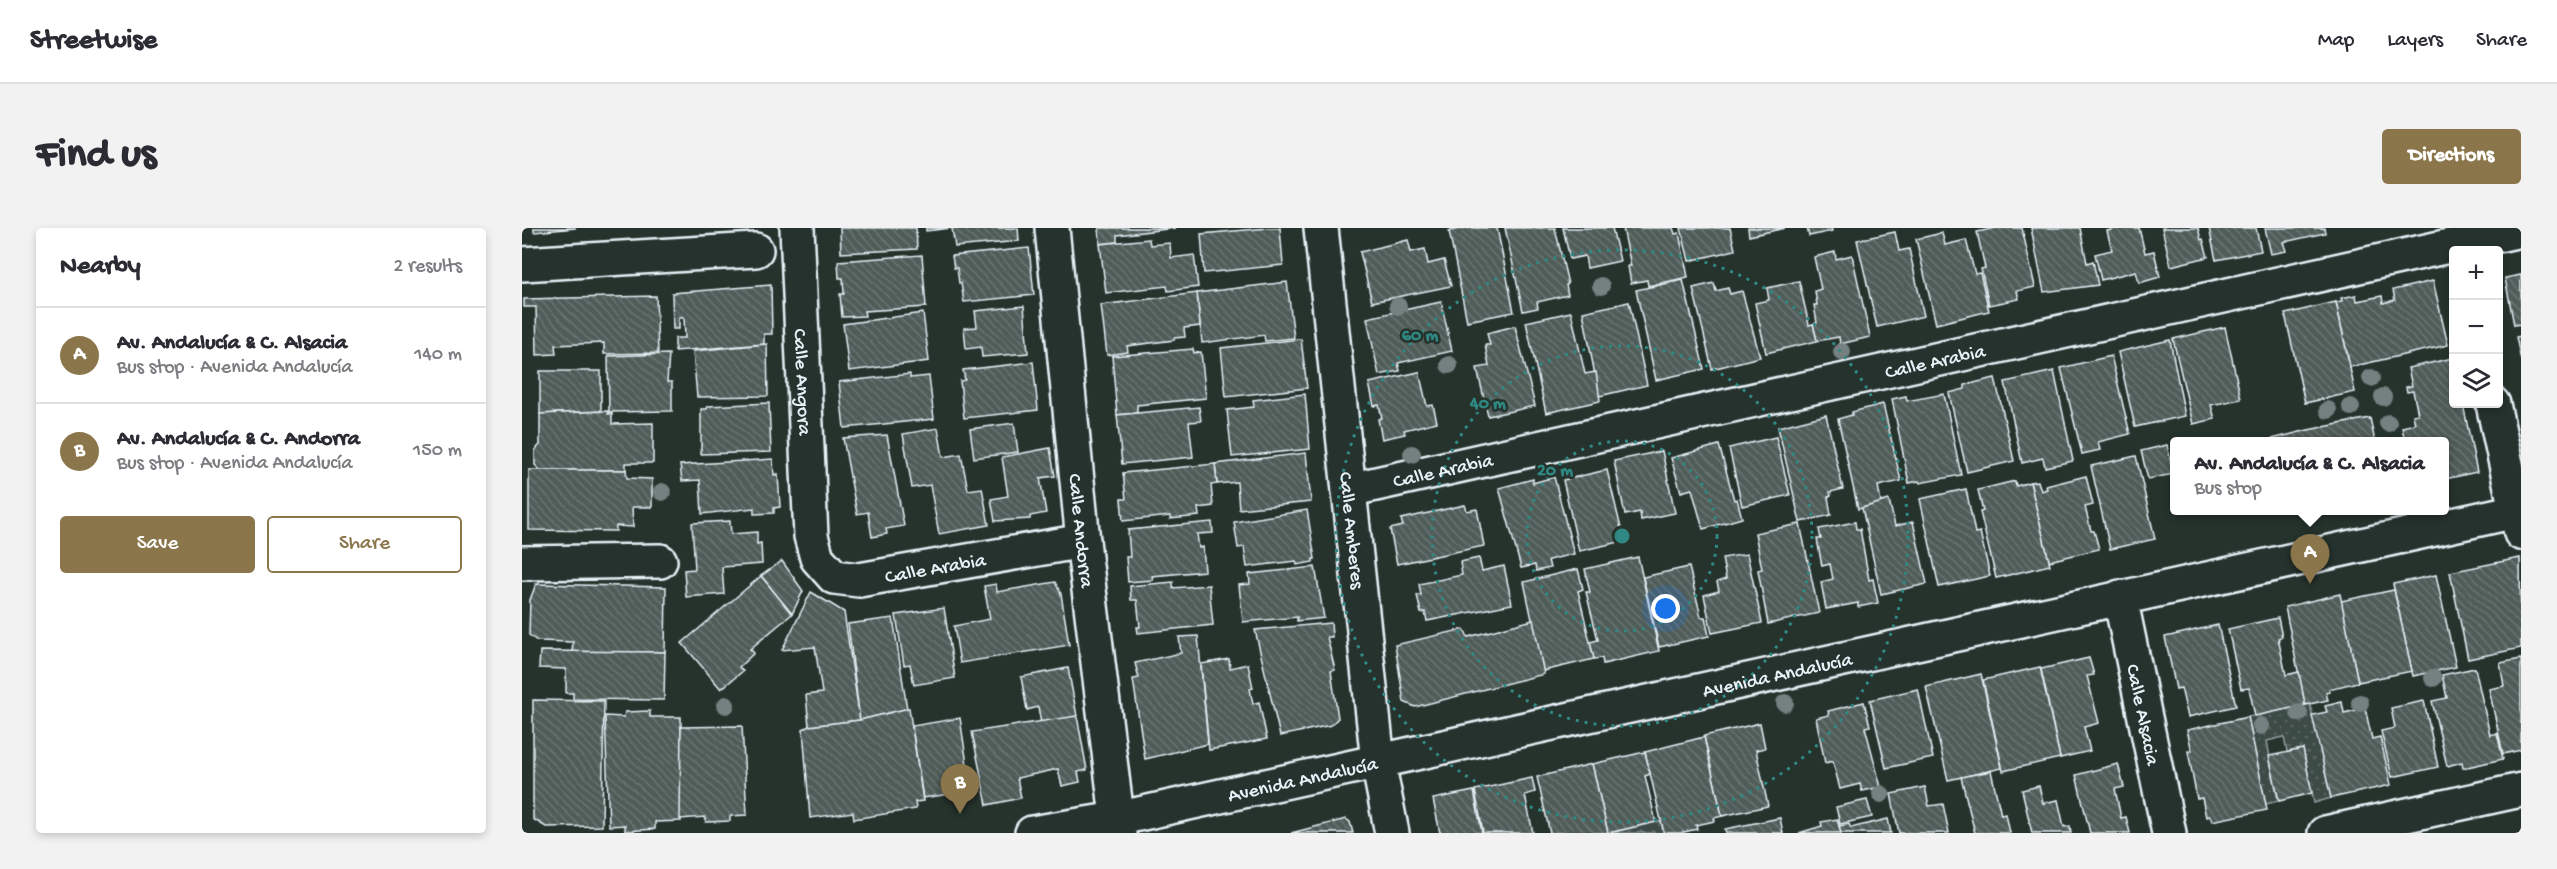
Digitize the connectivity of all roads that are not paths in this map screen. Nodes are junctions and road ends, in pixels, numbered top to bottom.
1 (796, 228) edge
2 (1052, 228) edge
3 (1320, 228) edge
4 (2521, 230) edge
5 (2457, 241) edge
6 (756, 249) dead end
7 (522, 264) edge
8 (2494, 408) edge
9 (1349, 490) junction
10 (2519, 518) edge
11 (811, 536) joint
12 (1083, 541) junction
13 (660, 561) dead end
14 (522, 563) edge
15 (2120, 597) junction
16 (1378, 762) junction
17 (2521, 790) edge
18 (1117, 826) edge
19 (1032, 833) edge
20 (1392, 833) edge
21 (2169, 833) edge
22 (2325, 833) edge

1 - 11 street, Calle Angora
2 - 12 street, Calle Andorra
3 - 9 street, Calle Amberes
4 - 5 street, Calle Arabia
5 - 9 street, Calle Arabia
6 - 7 street
8 - 10 street
9 - 16 street, Calle Amberes
10 - 15 street, Avenida Andalucía
11 - 12 street, Calle Arabia
12 - 18 street, Calle Andorra
13 - 14 street
15 - 16 street, Avenida Andalucía
15 - 21 street, Calle Alsacia
16 - 18 street, Avenida Andalucía
16 - 20 street, Calle Amberes
17 - 22 street
18 - 19 street, Avenida Andalucía

